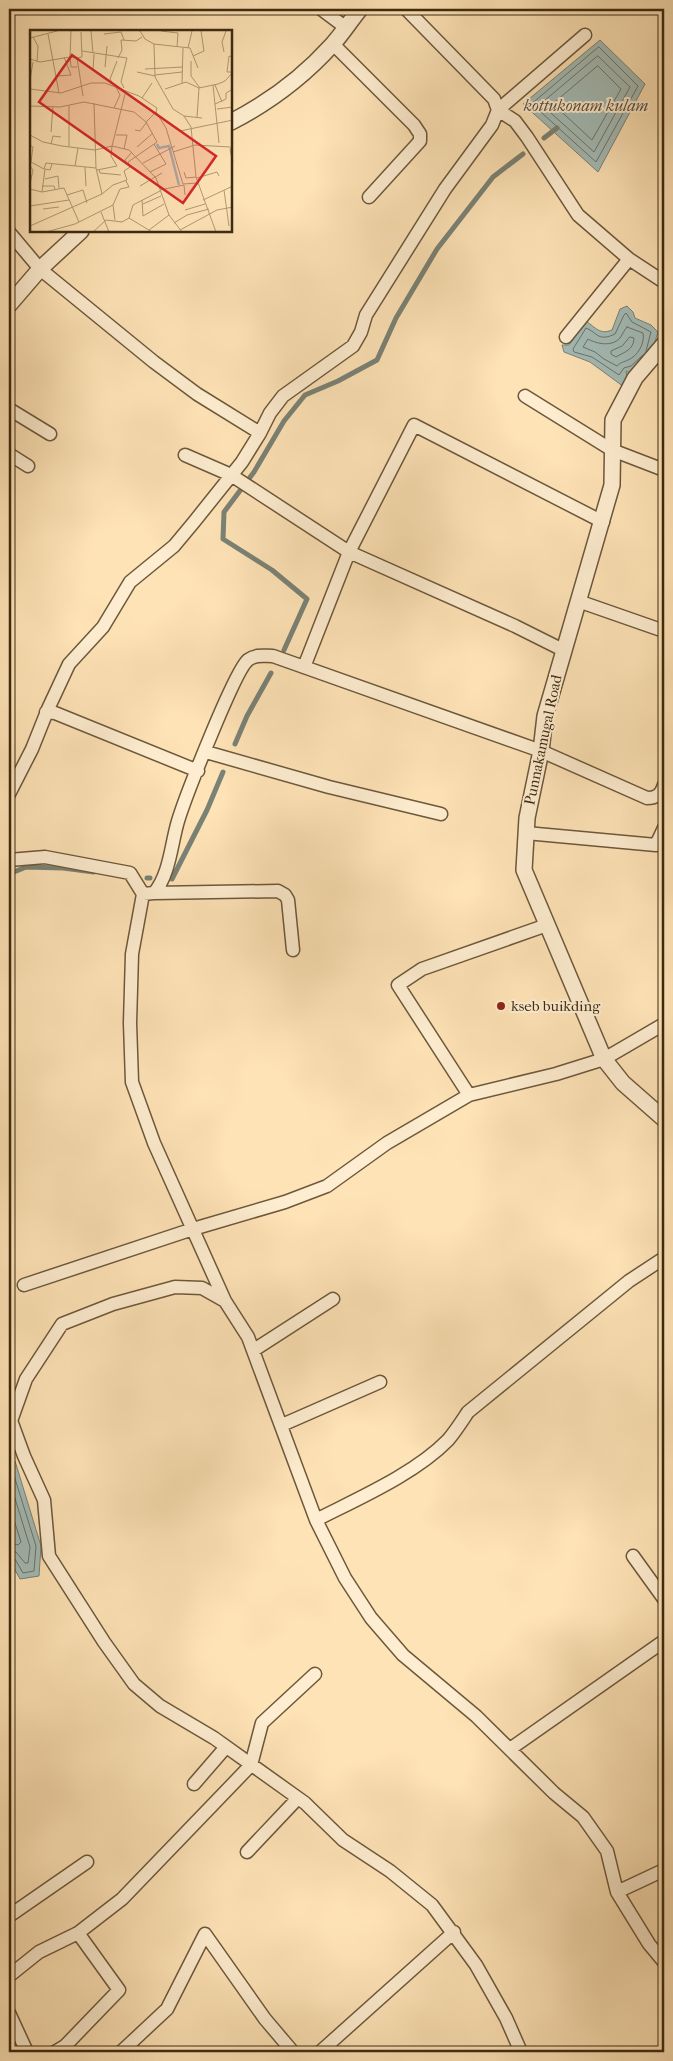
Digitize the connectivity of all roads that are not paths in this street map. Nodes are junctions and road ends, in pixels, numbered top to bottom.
1 (321, 9) edge
2 (360, 9) edge
3 (406, 9) edge
4 (345, 27) junction
5 (585, 35) dead end
6 (333, 44) junction
7 (498, 110) junction
8 (232, 121) edge
9 (368, 197) dead end
10 (9, 232) edge
11 (80, 232) edge
12 (629, 260) junction
13 (40, 269) junction
14 (664, 282) edge
15 (9, 305) edge
16 (566, 337) dead end
17 (664, 344) edge
18 (525, 396) dead end
19 (9, 409) edge
20 (260, 433) junction
21 (50, 434) dead end
22 (612, 450) junction
23 (9, 454) edge
24 (185, 456) dead end
25 (28, 466) dead end
26 (664, 470) edge
27 (231, 475) junction
28 (602, 522) junction
29 (349, 552) junction
30 (578, 601) junction
31 (664, 631) edge
32 (563, 650) junction
33 (304, 667) junction
34 (46, 712) junction
35 (541, 751) junction
36 (206, 752) junction
37 (198, 771) junction
38 (664, 785) edge
39 (9, 794) edge
40 (441, 814) dead end
41 (664, 828) edge
42 (526, 833) junction
43 (9, 860) edge
44 (149, 893) junction
45 (547, 925) junction
46 (293, 950) dead end
47 (664, 1024) edge
48 (604, 1059) junction
49 (469, 1095) junction
50 (664, 1119) edge
51 (193, 1229) junction
52 (664, 1258) edge
53 (24, 1285) dead end
54 (333, 1299) dead end
55 (225, 1301) junction
56 (254, 1350) junction
57 (380, 1382) dead end
58 (10, 1418) edge
59 (282, 1425) junction
60 (12, 1437) edge
61 (316, 1520) junction
62 (633, 1556) dead end
63 (664, 1598) edge
64 (664, 1642) edge
65 (315, 1674) dead end
66 (226, 1747) junction
67 (510, 1749) junction
68 (251, 1765) junction
69 (194, 1784) dead end
70 (298, 1798) junction
71 (246, 1852) dead end
72 (86, 1862) dead end
73 (664, 1870) edge
74 (617, 1892) junction
75 (9, 1916) edge
76 (454, 1932) junction
77 (78, 1933) junction
78 (664, 1962) edge
79 (9, 1976) edge
80 (9, 2013) edge
81 (27, 2052) edge
82 (55, 2052) edge
83 (122, 2052) edge
84 (292, 2052) edge
85 (320, 2052) edge
86 (521, 2052) edge

1 - 4 street
2 - 4 street
3 - 7 street
4 - 6 street
5 - 7 street
6 - 8 street
6 - 9 street
7 - 12 street
7 - 20 street
10 - 13 street
11 - 13 street
12 - 14 street
12 - 16 street
13 - 15 street
13 - 20 street
17 - 22 street, Punnakamugal Road
18 - 22 street
19 - 21 street
20 - 27 street
22 - 26 street
22 - 28 street, Punnakamugal Road
23 - 25 street
24 - 27 street
27 - 29 street
27 - 34 street
28 - 29 street
28 - 30 street, Punnakamugal Road
29 - 32 street
29 - 33 street
30 - 31 street
30 - 32 street, Punnakamugal Road
32 - 35 street, Punnakamugal Road
33 - 35 street
33 - 36 street
34 - 37 street
34 - 39 street
35 - 38 street
35 - 42 street, Punnakamugal Road
36 - 37 street
36 - 40 street
37 - 44 street
41 - 42 street
42 - 45 street, Punnakamugal Road
43 - 44 street
44 - 46 street
44 - 51 street
45 - 48 street, Punnakamugal Road
45 - 49 street
47 - 48 street
48 - 49 street
48 - 50 street, Punnakamugal Road
49 - 51 street
51 - 53 street
51 - 55 street
52 - 61 street
54 - 56 street
55 - 56 street
55 - 58 street
56 - 59 street
57 - 59 street
58 - 60 street
59 - 61 street
60 - 66 street
61 - 67 street
62 - 63 street
64 - 67 street
65 - 68 street
66 - 68 street
66 - 69 street
67 - 74 street
68 - 70 street
68 - 77 street
70 - 71 street
70 - 76 street
72 - 75 street
73 - 74 street
74 - 78 street
76 - 85 street
76 - 86 street
77 - 79 street
77 - 82 street
80 - 81 street
83 - 84 street

